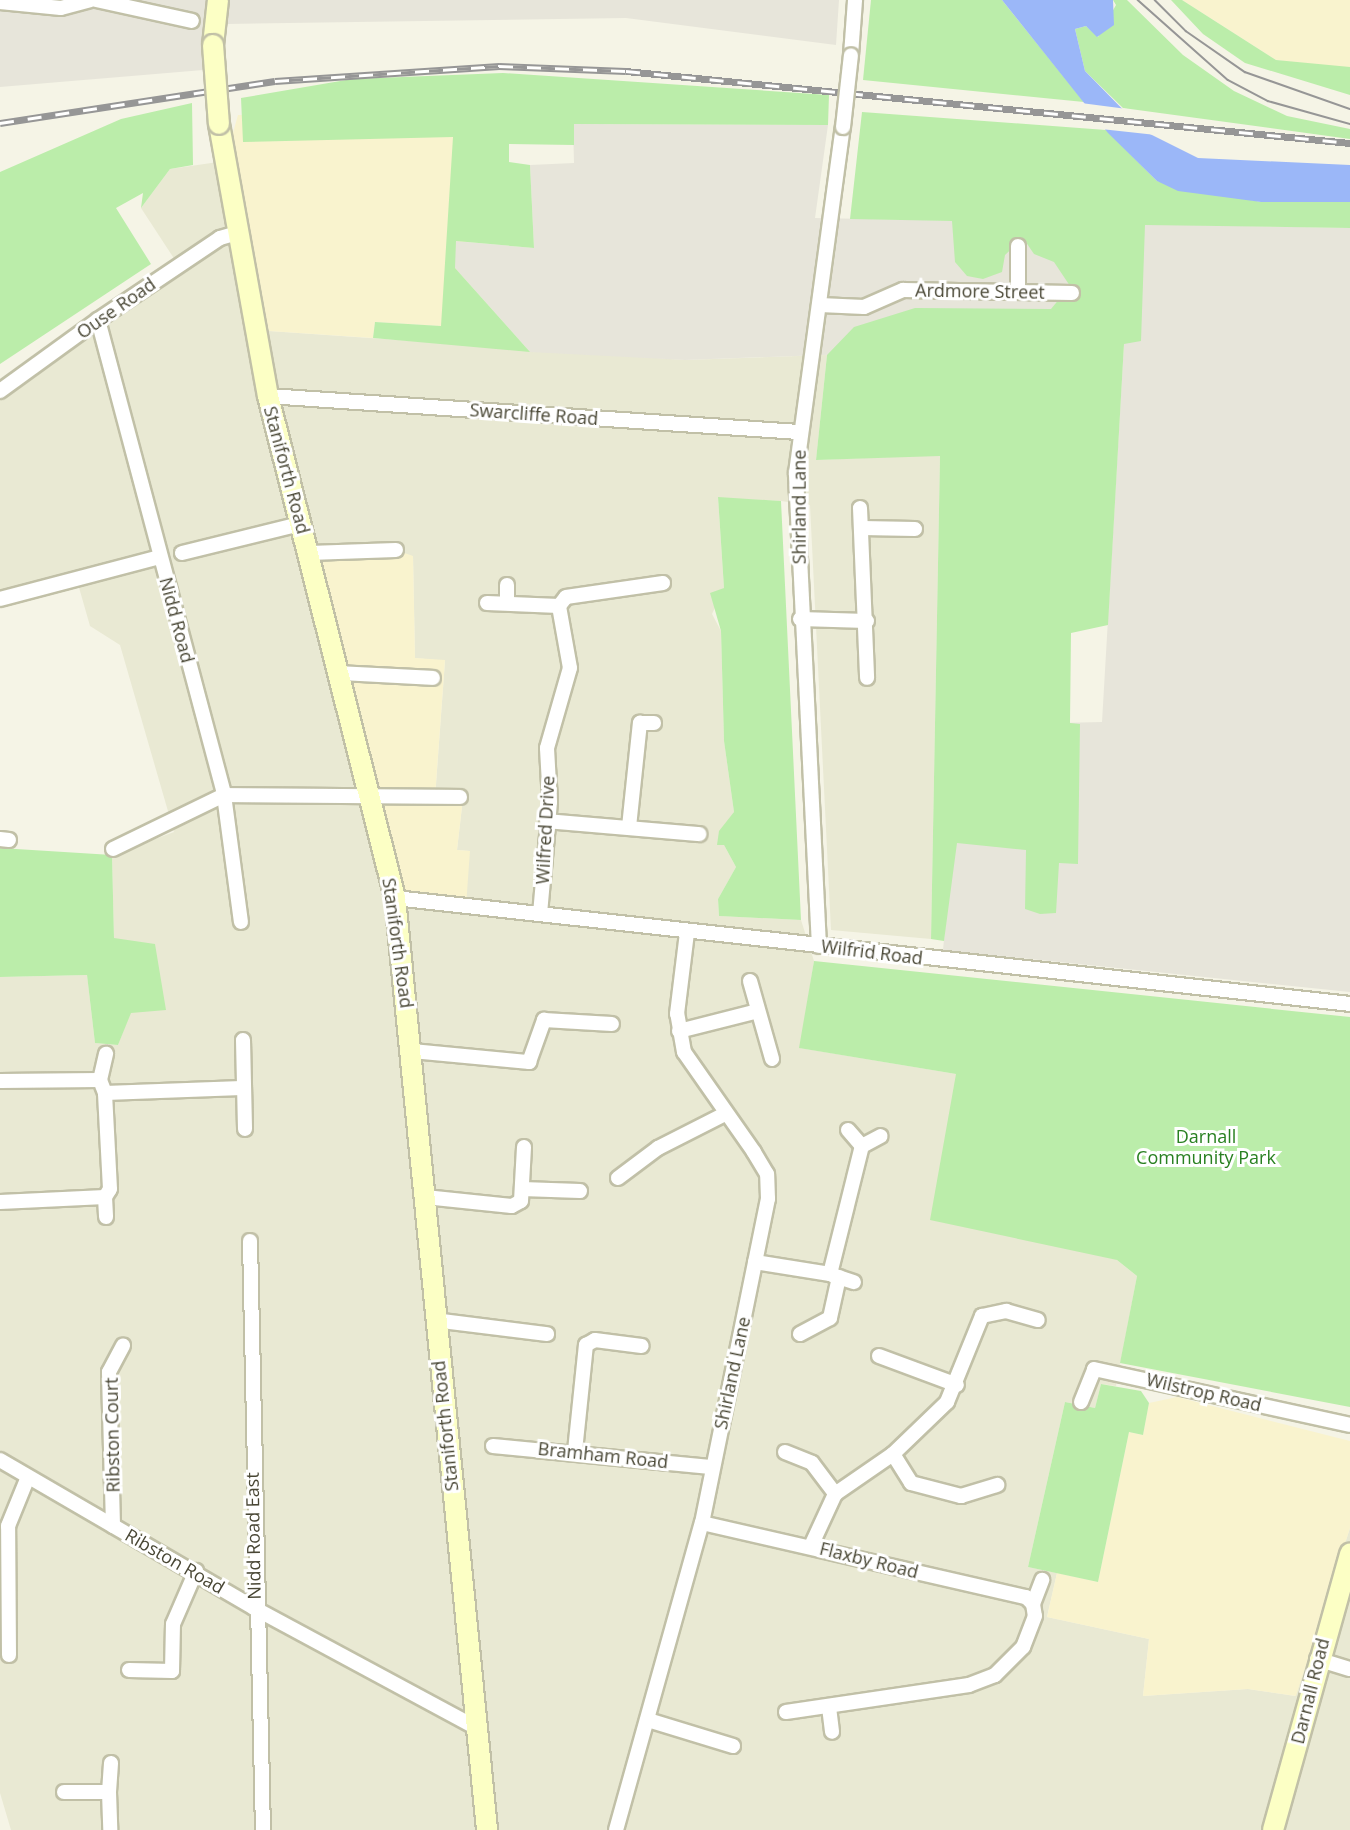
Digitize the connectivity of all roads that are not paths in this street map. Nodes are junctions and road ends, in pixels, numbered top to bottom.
1 (90, 0) edge
2 (96, 0) edge
3 (218, 0) edge
4 (855, 0) edge
5 (0, 3) edge
6 (192, 21) dead end
7 (237, 233) junction
8 (1018, 246) dead end
9 (1018, 289) junction
10 (1072, 293) dead end
11 (820, 305) junction
12 (98, 320) junction
13 (0, 392) edge
14 (268, 396) junction
15 (799, 432) junction
16 (860, 508) dead end
17 (300, 524) junction
18 (862, 528) junction
19 (915, 529) dead end
20 (396, 550) dead end
21 (182, 553) dead end
22 (309, 553) junction
23 (160, 557) junction
24 (663, 583) dead end
25 (507, 585) dead end
26 (0, 599) edge
27 (487, 603) dead end
28 (507, 603) junction
29 (559, 606) junction
30 (800, 619) junction
31 (867, 621) junction
32 (339, 673) junction
33 (433, 678) dead end
34 (867, 678) dead end
35 (654, 723) dead end
36 (224, 795) junction
37 (460, 797) dead end
38 (370, 799) junction
39 (547, 821) junction
40 (628, 827) junction
41 (699, 834) dead end
42 (113, 849) dead end
43 (395, 898) junction
44 (540, 914) junction
45 (241, 922) dead end
46 (687, 932) junction
47 (819, 946) junction
48 (750, 981) dead end
49 (1350, 1004) edge
50 (758, 1011) junction
51 (612, 1024) dead end
52 (678, 1031) junction
53 (243, 1040) dead end
54 (412, 1051) junction
55 (106, 1054) dead end
56 (772, 1059) dead end
57 (0, 1081) edge
58 (103, 1087) junction
59 (242, 1088) junction
60 (725, 1114) junction
61 (245, 1129) dead end
62 (848, 1130) dead end
63 (881, 1136) dead end
64 (862, 1146) junction
65 (524, 1147) dead end
66 (618, 1178) dead end
67 (522, 1189) junction
68 (580, 1191) dead end
69 (105, 1197) junction
70 (425, 1197) junction
71 (0, 1202) edge
72 (106, 1217) dead end
73 (250, 1242) dead end
74 (755, 1262) junction
75 (835, 1275) junction
76 (854, 1282) dead end
77 (435, 1320) junction
78 (1038, 1320) dead end
79 (547, 1334) dead end
80 (800, 1334) dead end
81 (123, 1346) dead end
82 (642, 1346) dead end
83 (879, 1356) dead end
84 (957, 1385) junction
85 (1081, 1402) dead end
86 (1350, 1425) edge
87 (493, 1446) dead end
88 (575, 1451) junction
89 (785, 1452) dead end
90 (893, 1454) junction
91 (0, 1460) edge
92 (713, 1467) junction
93 (28, 1477) junction
94 (997, 1485) dead end
95 (835, 1494) junction
96 (702, 1523) junction
97 (113, 1526) junction
98 (811, 1546) junction
99 (1350, 1554) edge
100 (196, 1571) junction
101 (1042, 1580) dead end
102 (1033, 1604) junction
103 (254, 1608) junction
104 (9, 1655) dead end
105 (1317, 1659) junction
106 (1350, 1669) edge
107 (129, 1670) dead end
108 (829, 1707) junction
109 (786, 1712) dead end
110 (648, 1720) junction
111 (477, 1728) junction
112 (832, 1732) dead end
113 (734, 1746) dead end
114 (111, 1762) dead end
115 (64, 1792) dead end
116 (110, 1792) junction
117 (110, 1830) edge
118 (262, 1830) edge
119 (487, 1830) edge
120 (616, 1830) edge
121 (1273, 1830) edge

1 - 5 street
2 - 6 street
3 - 7 main road, Staniforth Road, bridge
4 - 11 street, Shirland Lane, bridge
7 - 12 street, Ouse Road
7 - 14 main road, Staniforth Road
8 - 9 street
9 - 10 street, Ardmore Street
9 - 11 street, Ardmore Street
11 - 15 street, Shirland Lane
12 - 13 street, Ouse Road
12 - 23 street, Nidd Road
14 - 15 street, Swarcliffe Road
14 - 17 main road, Staniforth Road
15 - 30 street, Shirland Lane
16 - 18 street
17 - 21 street
17 - 22 main road, Staniforth Road
18 - 19 street
18 - 31 street
20 - 22 street
22 - 32 main road, Staniforth Road
23 - 26 street
23 - 36 street, Nidd Road
24 - 29 street
25 - 28 street
27 - 28 street
28 - 29 street
29 - 39 street, Wilfred Drive
30 - 31 street
30 - 47 street, Shirland Lane
31 - 34 street
32 - 33 street
32 - 38 main road, Staniforth Road
35 - 40 street
36 - 38 street
36 - 42 street
36 - 45 street, Nidd Road
37 - 38 street
38 - 43 main road, Staniforth Road
39 - 40 street
39 - 44 street, Wilfred Drive
40 - 41 street
43 - 44 street, Wilfrid Road
43 - 54 main road, Staniforth Road
44 - 46 street, Wilfrid Road
46 - 47 street, Wilfrid Road
46 - 52 street, Shirland Lane
47 - 49 street, Wilfrid Road
48 - 50 street
50 - 52 street
50 - 56 street
51 - 54 street
52 - 60 street, Shirland Lane
53 - 59 street
54 - 70 main road, Staniforth Road
55 - 58 street
57 - 58 street
58 - 59 street
58 - 69 street
59 - 61 street
60 - 66 street
60 - 74 street, Shirland Lane
62 - 64 street
63 - 64 street
64 - 75 street
65 - 67 street
67 - 68 street
67 - 70 street
69 - 71 street
69 - 72 street
70 - 77 main road, Staniforth Road
73 - 103 street, Nidd Road East
74 - 75 street
74 - 92 street, Shirland Lane
75 - 76 street
75 - 80 street
77 - 79 street
77 - 111 main road, Staniforth Road
78 - 84 street
81 - 97 street, Ribston Court
82 - 88 street
83 - 84 street
84 - 90 street
85 - 86 street, Wilstrop Road
87 - 88 street, Bramham Road
88 - 92 street, Bramham Road
89 - 95 street
90 - 94 street
90 - 95 street
91 - 93 street, Ribston Road
92 - 96 street, Shirland Lane
93 - 97 street, Ribston Road
93 - 104 street
95 - 98 street
96 - 98 street, Flaxby Road
96 - 110 street, Shirland Lane
97 - 100 street, Ribston Road
98 - 102 street, Flaxby Road
99 - 105 main road, Darnall Road
100 - 103 street, Ribston Road
100 - 107 street
101 - 102 street
102 - 108 street
103 - 111 street, Ribston Road
103 - 118 street, Nidd Road East
105 - 106 street
105 - 121 main road, Darnall Road
108 - 109 street
108 - 112 street
110 - 113 street
110 - 120 street, Shirland Lane
111 - 119 main road, Staniforth Road
114 - 116 street
115 - 116 street
116 - 117 street

